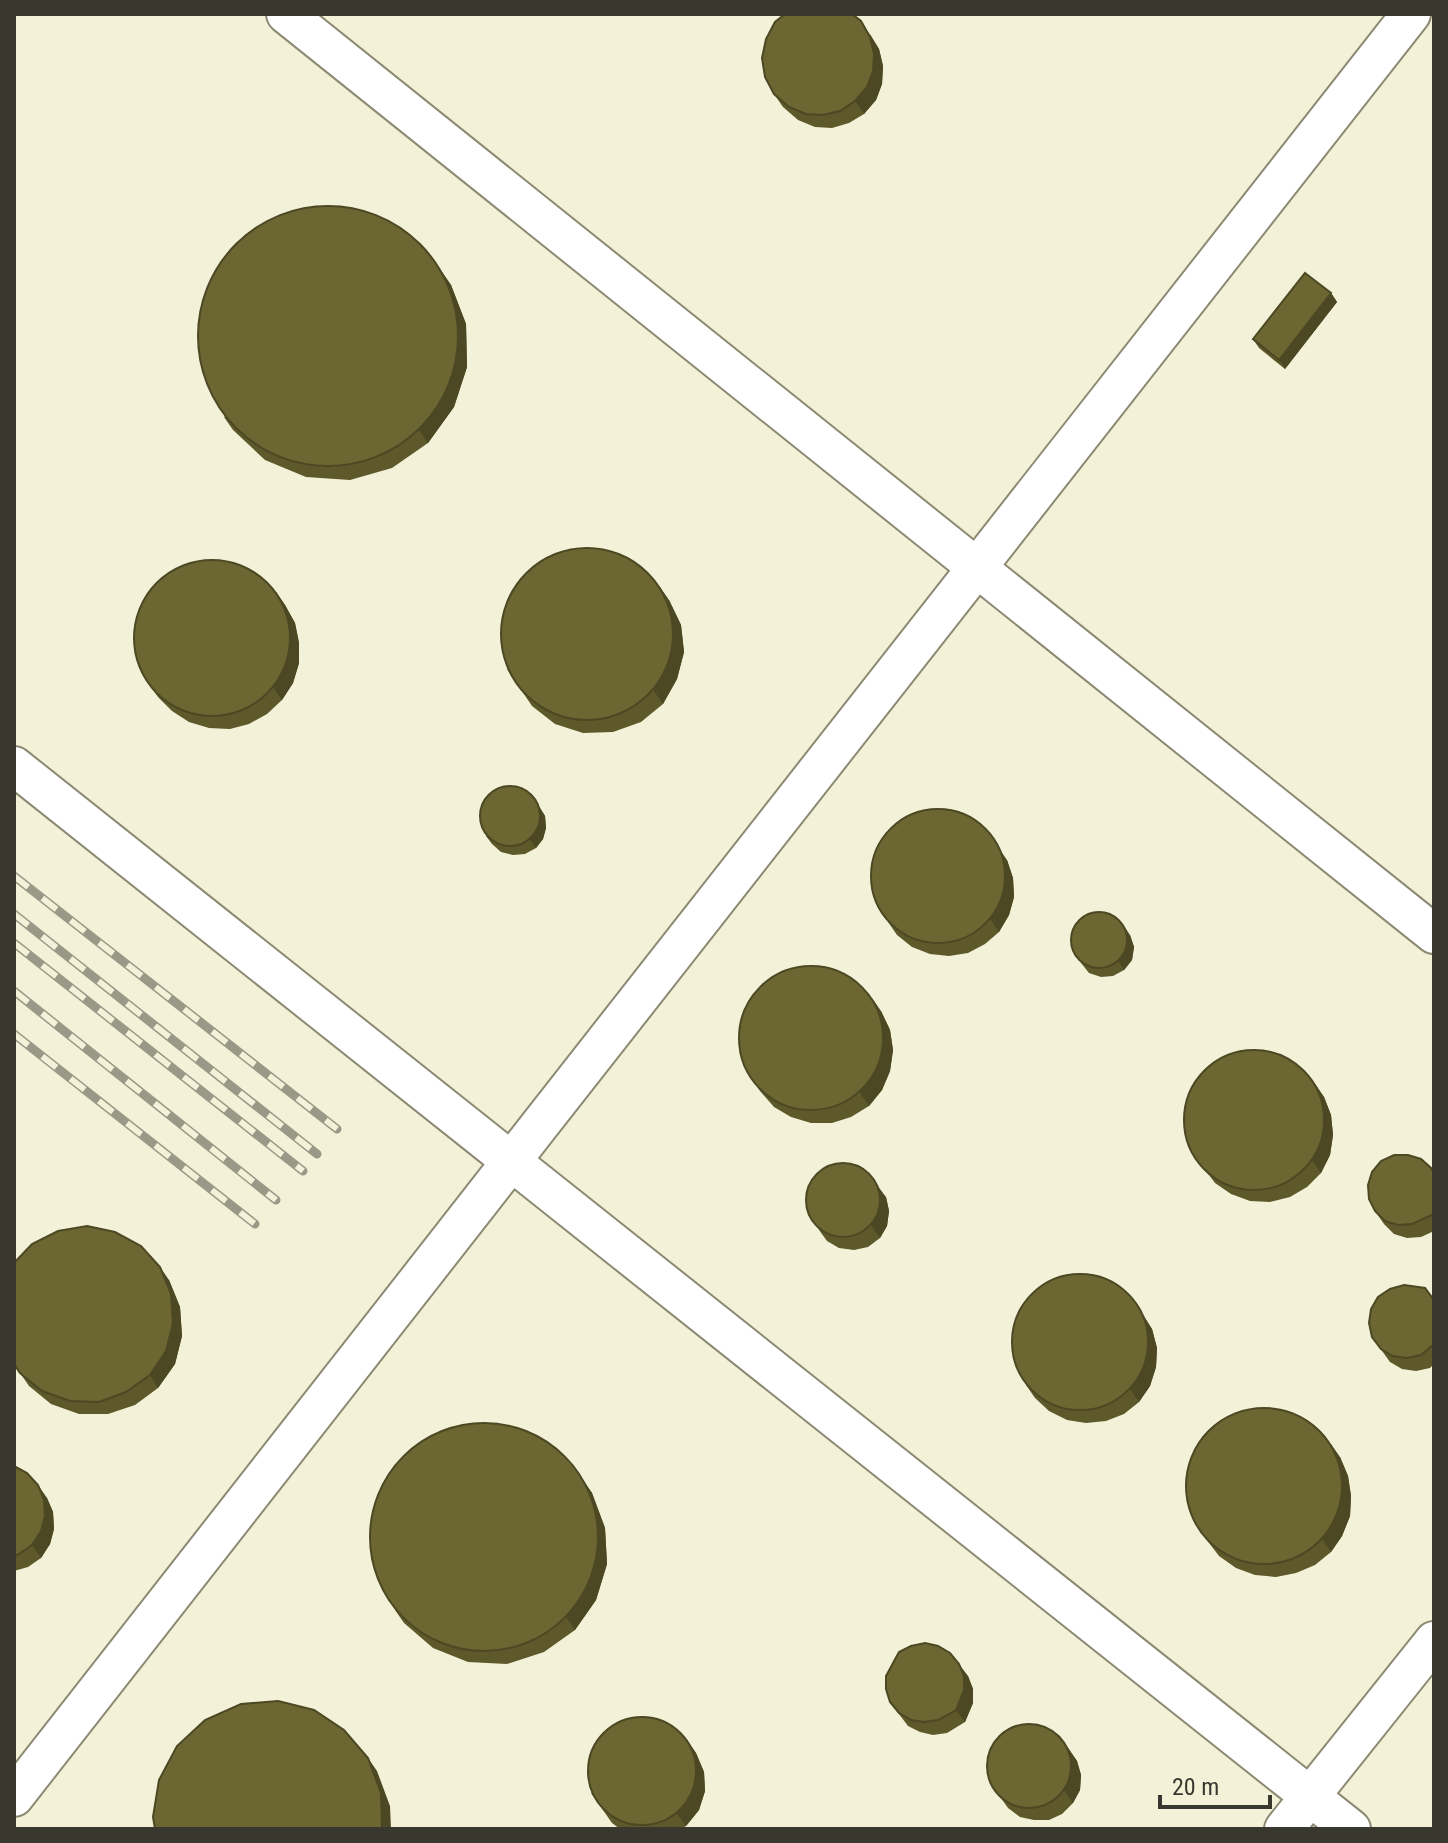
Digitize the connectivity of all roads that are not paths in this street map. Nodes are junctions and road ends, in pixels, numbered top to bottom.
1 (286, 14) edge
2 (1411, 14) edge
3 (975, 566) junction
4 (14, 766) edge
5 (1434, 934) edge
6 (513, 1162) junction
7 (1434, 1641) edge
8 (1310, 1796) junction
9 (14, 1797) edge
10 (1284, 1829) edge
11 (1351, 1829) edge

1 - 3 lane
2 - 3 lane
3 - 5 lane
3 - 6 lane
4 - 6 lane
6 - 8 lane
6 - 9 lane
7 - 8 lane
8 - 10 lane
8 - 11 lane

